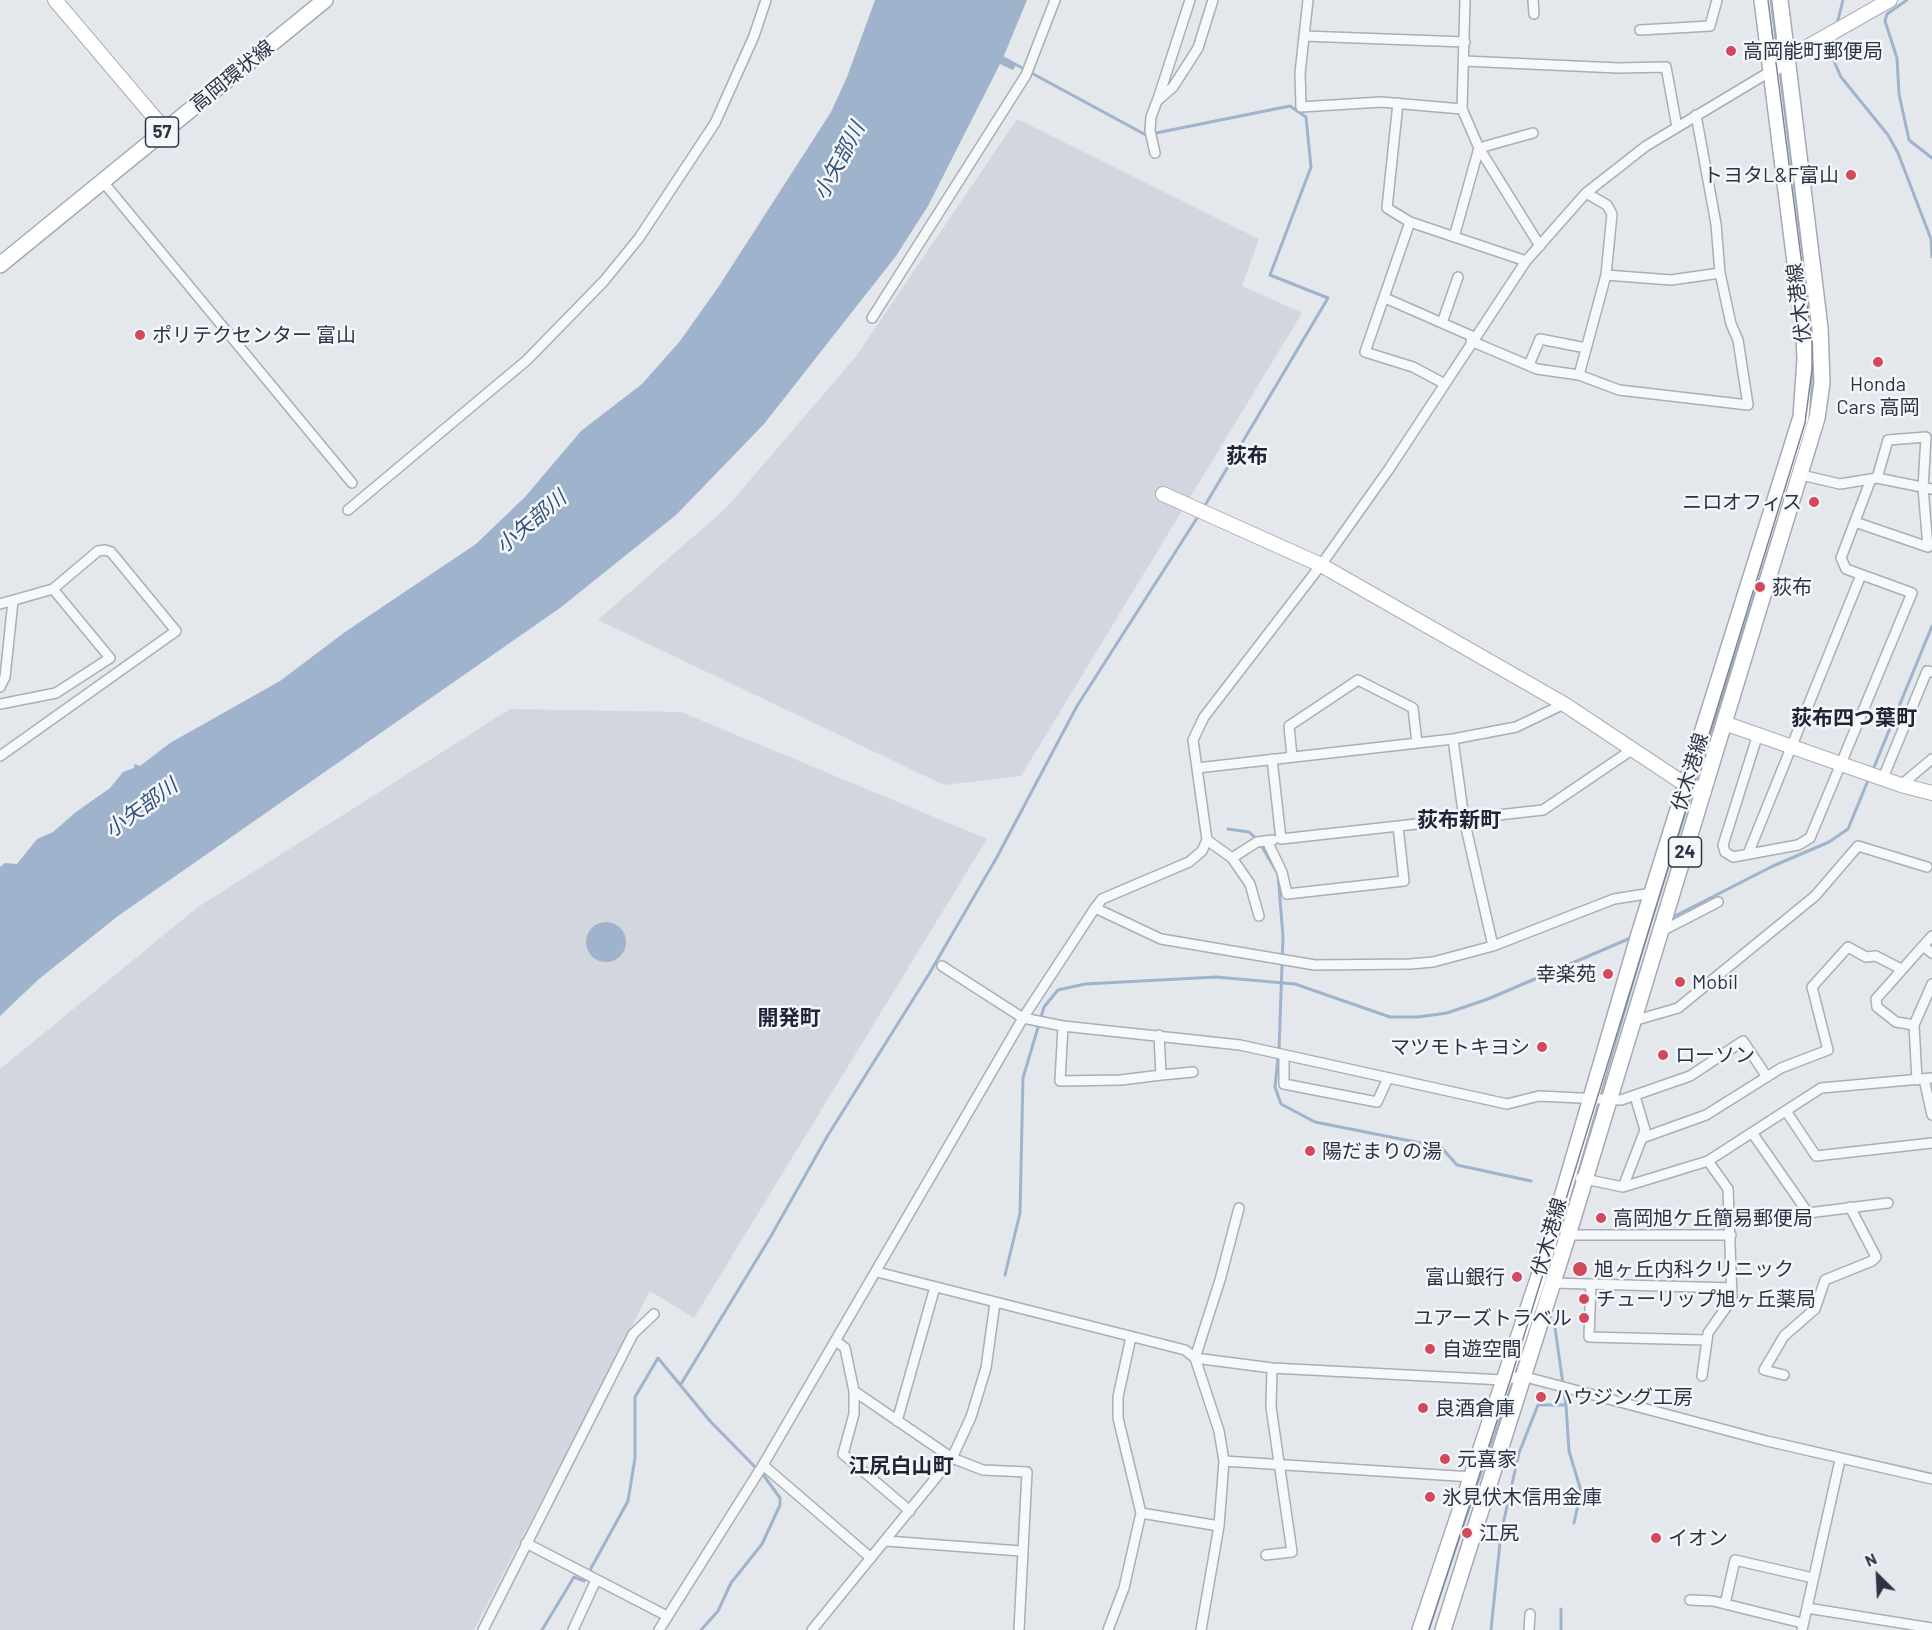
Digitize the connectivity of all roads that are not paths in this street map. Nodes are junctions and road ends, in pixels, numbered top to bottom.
1 (55, 0) edge
2 (325, 0) edge
3 (766, 0) edge
4 (1055, 0) edge
5 (1190, 0) edge
6 (1214, 0) edge
7 (1308, 0) edge
8 (1465, 0) edge
9 (1533, 0) edge
10 (1717, 0) edge
11 (1762, 0) edge
12 (1779, 0) edge
13 (1890, 0) edge
14 (1534, 14) dead end
15 (1640, 30) dead end
16 (1304, 36) junction
17 (1466, 42) junction
18 (1787, 60) junction
19 (1464, 61) junction
20 (1771, 71) junction
21 (1157, 101) junction
22 (1398, 103) junction
23 (1462, 109) junction
24 (1696, 115) junction
25 (1677, 127) junction
26 (165, 130) junction
27 (1533, 133) dead end
28 (1479, 148) junction
29 (1155, 153) dead end
30 (104, 183) junction
31 (1586, 193) junction
32 (1410, 222) junction
33 (1454, 237) junction
34 (1540, 246) junction
35 (1526, 261) junction
36 (0, 265) edge
37 (1720, 273) junction
38 (1606, 275) junction
39 (1458, 277) dead end
40 (1385, 298) junction
41 (872, 318) dead end
42 (1442, 323) junction
43 (1473, 339) junction
44 (1586, 348) junction
45 (1529, 365) junction
46 (1579, 375) junction
47 (1445, 384) junction
48 (1786, 471) junction
49 (1802, 476) junction
50 (1874, 478) junction
51 (352, 483) dead end
52 (1928, 489) edge
53 (1163, 494) dead end
54 (348, 510) dead end
55 (1855, 522) junction
56 (1321, 565) junction
57 (1861, 574) junction
58 (53, 589) junction
59 (13, 601) junction
60 (0, 604) edge
61 (1932, 672) edge
62 (0, 687) edge
63 (0, 704) edge
64 (1564, 704) junction
65 (1724, 723) junction
66 (1758, 734) junction
67 (1453, 739) junction
68 (1417, 743) junction
69 (1791, 746) junction
70 (1633, 749) junction
71 (0, 756) edge
72 (1292, 757) junction
73 (1272, 759) junction
74 (1932, 759) edge
75 (1841, 763) junction
76 (1197, 768) junction
77 (1882, 778) junction
78 (1687, 785) junction
79 (1901, 785) junction
80 (1704, 791) junction
81 (1932, 793) edge
82 (1464, 819) junction
83 (1398, 826) junction
84 (1281, 839) junction
85 (1207, 840) junction
86 (1267, 841) junction
87 (1748, 854) junction
88 (1232, 858) junction
89 (1927, 867) dead end
90 (1652, 893) junction
91 (1718, 902) dead end
92 (1095, 908) junction
93 (1259, 916) dead end
94 (1660, 933) junction
95 (1932, 936) edge
96 (1493, 946) junction
97 (1923, 946) junction
98 (1932, 953) edge
99 (942, 966) dead end
100 (1901, 969) junction
101 (1932, 984) edge
102 (1023, 1018) junction
103 (1633, 1021) junction
104 (1914, 1025) junction
105 (1063, 1026) junction
106 (1159, 1035) junction
107 (1284, 1055) junction
108 (1193, 1072) dead end
109 (1161, 1075) junction
110 (1767, 1077) junction
111 (1388, 1078) junction
112 (1924, 1079) edge
113 (1635, 1096) junction
114 (1591, 1099) junction
115 (1608, 1101) junction
116 (1786, 1111) junction
117 (1932, 1115) edge
118 (1753, 1134) junction
119 (1642, 1138) junction
120 (1932, 1143) edge
121 (1708, 1161) junction
122 (1567, 1174) junction
123 (1583, 1179) junction
124 (1623, 1187) junction
125 (1888, 1203) dead end
126 (1850, 1207) junction
127 (1239, 1208) dead end
128 (1568, 1235) junction
129 (1731, 1235) junction
130 (877, 1272) junction
131 (1553, 1283) junction
132 (1591, 1284) junction
133 (935, 1287) junction
134 (1732, 1288) junction
135 (995, 1303) junction
136 (654, 1314) dead end
137 (1131, 1336) junction
138 (1706, 1340) junction
139 (836, 1341) junction
140 (1195, 1358) junction
141 (1272, 1368) junction
142 (1784, 1375) dead end
143 (1522, 1376) junction
144 (1702, 1376) dead end
145 (1503, 1380) junction
146 (854, 1391) junction
147 (897, 1421) junction
148 (952, 1458) junction
149 (1840, 1460) junction
150 (1224, 1461) junction
151 (1279, 1464) junction
152 (762, 1466) junction
153 (1472, 1477) junction
154 (1932, 1479) edge
155 (910, 1511) junction
156 (1141, 1513) junction
157 (1219, 1526) junction
158 (886, 1541) junction
159 (526, 1543) junction
160 (1022, 1551) junction
161 (1266, 1555) dead end
162 (871, 1558) junction
163 (1813, 1578) junction
164 (596, 1580) junction
165 (1690, 1600) dead end
166 (1725, 1604) junction
167 (1807, 1608) junction
168 (1530, 1614) dead end
169 (667, 1616) junction
170 (1802, 1626) edge
171 (1932, 1628) edge
172 (483, 1630) edge
173 (573, 1630) edge
174 (659, 1630) edge
175 (812, 1630) edge
176 (1019, 1630) edge
177 (1108, 1630) edge
178 (1201, 1630) edge
179 (1420, 1630) edge
180 (1443, 1630) edge
181 (1529, 1630) edge

1 - 26 street
2 - 26 main road, 高岡環状線 / 57
3 - 54 street
4 - 41 street
5 - 21 street
6 - 21 street
7 - 16 street
8 - 17 street
9 - 14 street
10 - 15 street
11 - 20 main road, 伏木港線 / 24
12 - 18 main road, 伏木港線 / 24
13 - 18 street
16 - 17 street
16 - 22 street
17 - 19 street
18 - 20 street
18 - 49 main road, 伏木港線 / 24
19 - 23 street
19 - 25 street
20 - 24 street
20 - 48 main road, 伏木港線 / 24
21 - 29 street
22 - 23 street
22 - 32 street
23 - 28 street
24 - 25 street
24 - 37 street
25 - 31 street
26 - 30 main road, 高岡環状線 / 57
27 - 28 street
28 - 33 street
28 - 34 street
30 - 36 main road, 高岡環状線 / 57
30 - 51 street
31 - 34 street
31 - 38 street
32 - 33 street
32 - 40 street
33 - 35 street
34 - 35 street
35 - 43 street
37 - 38 street
37 - 46 street
38 - 44 street
39 - 42 street
40 - 42 street
40 - 47 street
42 - 43 street
43 - 45 street
43 - 47 street
44 - 45 street
44 - 46 street
45 - 46 street
47 - 56 street
48 - 49 street
48 - 78 main road, 伏木港線 / 24
49 - 50 street
49 - 65 main road, 伏木港線 / 24
50 - 52 street
50 - 52 street
50 - 55 street
52 - 55 street
53 - 56 street
55 - 57 street
56 - 64 street
56 - 76 street
57 - 69 street
57 - 75 street
58 - 59 street
58 - 63 street
58 - 71 street
59 - 60 street
59 - 62 street
61 - 77 street
64 - 67 street
64 - 70 street
65 - 66 street
65 - 80 main road, 伏木港線 / 24
66 - 69 street
66 - 87 street
67 - 68 street
67 - 82 street
68 - 72 street
68 - 72 street
69 - 75 street
69 - 87 street
70 - 78 street
70 - 82 street
72 - 73 street
73 - 76 street
73 - 84 street
74 - 79 street
75 - 77 street
75 - 87 street
76 - 85 street
77 - 79 street
78 - 80 street
78 - 90 main road, 伏木港線 / 24
79 - 81 street
80 - 94 main road, 伏木港線 / 24
82 - 83 street
82 - 96 street
83 - 84 street
83 - 86 street
84 - 86 street
85 - 88 street
85 - 92 street
86 - 88 street
88 - 93 street
89 - 103 street
90 - 96 street
90 - 114 main road, 伏木港線 / 24
91 - 94 street
92 - 96 street
92 - 102 street
94 - 103 main road, 伏木港線 / 24
95 - 97 street
97 - 98 street
97 - 100 street
99 - 102 street
100 - 104 street
100 - 110 street
101 - 104 street
102 - 105 street
102 - 130 street
103 - 115 main road, 伏木港線 / 24
104 - 112 street
105 - 106 street
105 - 109 street
106 - 107 street
106 - 109 street
107 - 111 street
107 - 111 street
108 - 109 street
110 - 113 street
110 - 119 street
111 - 114 street
112 - 116 street
112 - 117 street
113 - 115 street
113 - 119 street
114 - 115 street
114 - 122 main road, 伏木港線 / 24
115 - 123 main road, 伏木港線 / 24
116 - 118 street
116 - 120 street
118 - 121 street
118 - 126 street
119 - 124 street
121 - 124 street
121 - 129 street
122 - 123 street
122 - 145 main road, 伏木港線 / 24
123 - 124 street
123 - 128 main road, 伏木港線 / 24
125 - 126 street
126 - 142 street
127 - 140 street
128 - 129 street
128 - 131 main road, 伏木港線 / 24
129 - 134 street
130 - 133 street
130 - 139 street
131 - 132 street
131 - 143 main road, 伏木港線 / 24
132 - 134 street
132 - 138 street
133 - 135 street
133 - 147 street
134 - 138 street
135 - 137 street
135 - 148 street
136 - 159 street
137 - 140 street
137 - 156 street
138 - 144 street
139 - 146 street
139 - 152 street
140 - 141 street
140 - 150 street
141 - 145 street
141 - 151 street
143 - 145 street
143 - 149 street
143 - 180 main road, 伏木港線 / 24
145 - 153 main road, 伏木港線 / 24
146 - 147 street
146 - 155 street
147 - 148 street
148 - 155 street
148 - 160 street
149 - 154 street
149 - 163 street
150 - 151 street
150 - 157 street
151 - 153 street
151 - 161 street
152 - 162 street
152 - 169 street
153 - 179 main road, 伏木港線 / 24
155 - 158 street
156 - 157 street
156 - 177 street
157 - 178 street
158 - 160 street
158 - 162 street
159 - 164 street
159 - 172 street
160 - 176 street
162 - 175 street
163 - 166 street
163 - 167 street
164 - 169 street
164 - 173 street
165 - 166 street
166 - 170 street
167 - 170 street
167 - 171 street
168 - 181 street
169 - 174 street

